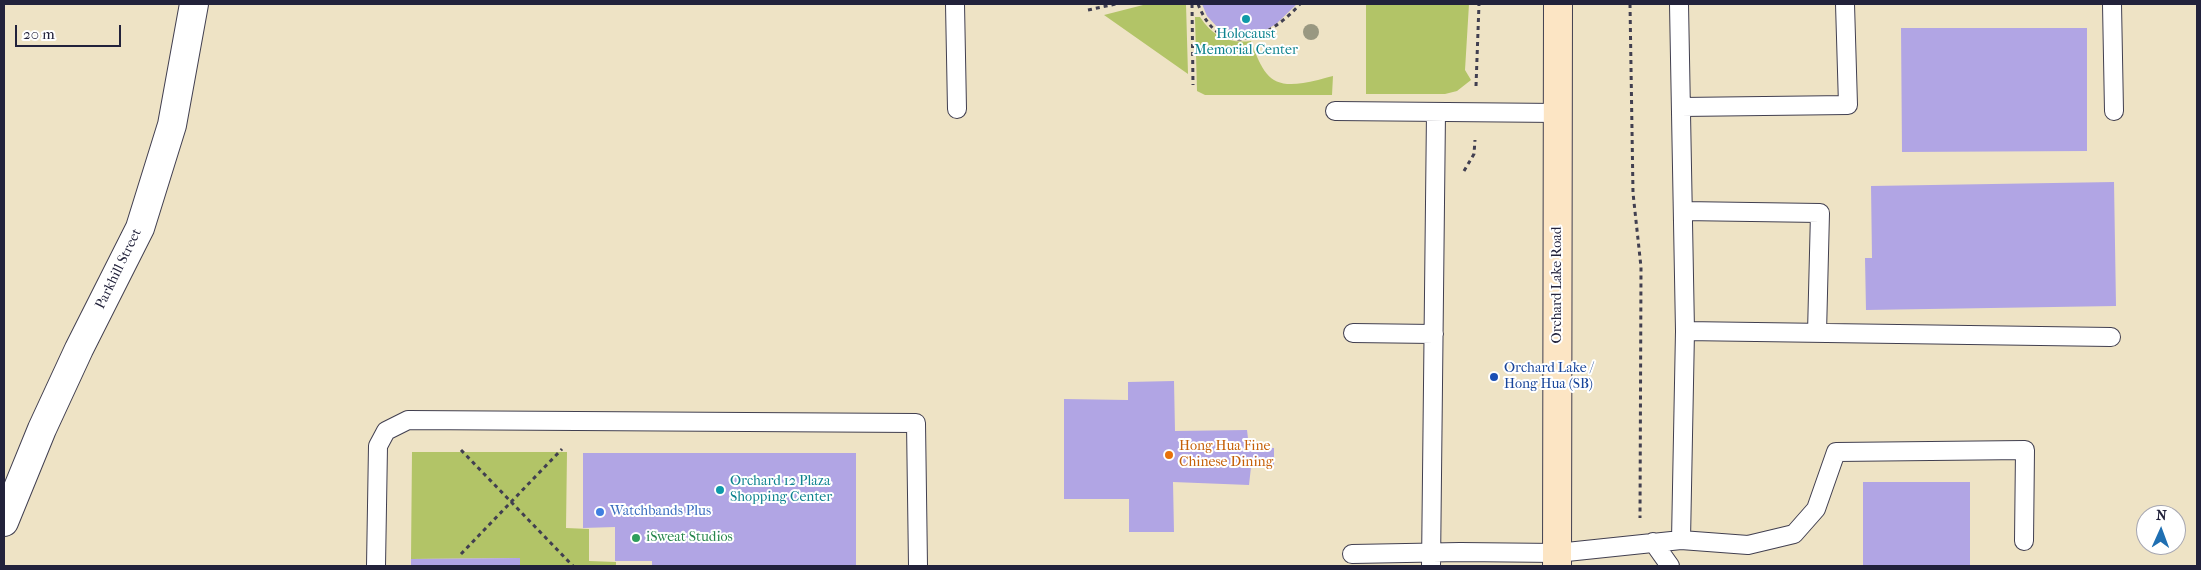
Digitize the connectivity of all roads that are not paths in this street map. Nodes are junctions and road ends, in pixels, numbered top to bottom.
1 (194, 4) edge
2 (955, 4) edge
3 (1558, 4) edge
4 (1565, 4) edge
5 (1679, 4) edge
6 (1845, 4) edge
7 (2112, 4) edge
8 (1681, 106) junction
9 (957, 109) dead end
10 (1335, 111) dead end
11 (2114, 111) dead end
12 (1436, 112) junction
13 (1558, 113) junction
14 (1683, 211) junction
15 (1685, 331) junction
16 (1353, 333) dead end
17 (1817, 333) junction
18 (1434, 334) junction
19 (2111, 337) dead end
20 (4, 522) edge
21 (1681, 540) junction
22 (2024, 541) dead end
23 (1646, 542) junction
24 (1352, 554) dead end
25 (1431, 560) edge
26 (1557, 560) edge
27 (376, 566) edge
28 (918, 566) edge
29 (1670, 566) edge

1 - 20 street, Parkhill Street
2 - 9 lane
3 - 4 lane
3 - 13 main road, Orchard Lake Road
5 - 8 lane
6 - 8 lane
7 - 11 lane
8 - 14 lane
10 - 12 lane
12 - 13 lane
12 - 18 lane
13 - 26 main road, Orchard Lake Road
14 - 15 lane
14 - 17 lane
15 - 17 lane
15 - 21 lane
16 - 18 lane
17 - 19 lane
18 - 25 lane
21 - 22 lane
21 - 23 lane
23 - 26 lane
23 - 29 lane
24 - 25 lane
25 - 26 lane
27 - 28 lane

